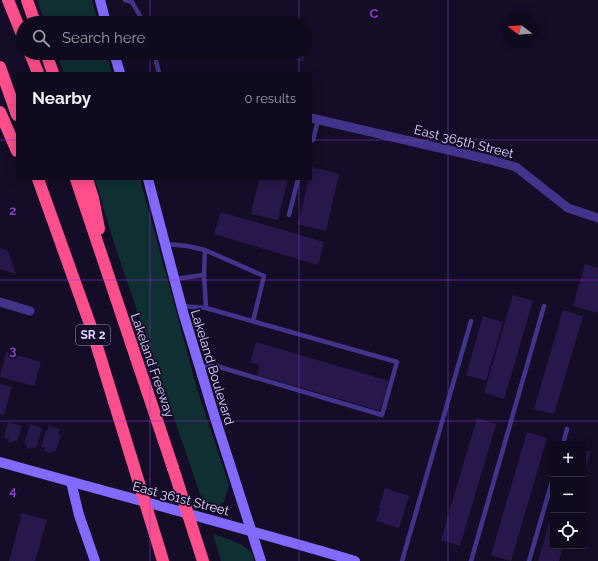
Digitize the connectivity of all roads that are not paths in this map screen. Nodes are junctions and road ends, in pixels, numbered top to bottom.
1 (8, 0) edge
2 (27, 0) edge
3 (102, 0) edge
4 (125, 0) edge
5 (33, 16) edge
6 (105, 16) edge
7 (140, 16) edge
8 (16, 20) edge
9 (33, 60) edge
10 (48, 60) edge
11 (116, 60) edge
12 (156, 60) edge
13 (0, 67) edge
14 (38, 72) edge
15 (53, 72) edge
16 (120, 72) edge
17 (159, 72) edge
18 (0, 112) edge
19 (16, 112) edge
20 (315, 119) edge
21 (312, 140) edge
22 (16, 149) edge
23 (32, 180) edge
24 (38, 180) edge
25 (76, 180) edge
26 (87, 180) edge
27 (148, 180) edge
28 (298, 180) edge
29 (289, 215) dead end
30 (50, 216) junction
31 (598, 218) edge
32 (165, 244) junction
33 (205, 250) junction
34 (204, 275) junction
35 (174, 279) junction
36 (110, 280) junction
37 (0, 302) edge
38 (182, 306) junction
39 (544, 306) dead end
40 (206, 308) junction
41 (30, 311) dead end
42 (253, 321) junction
43 (471, 321) dead end
44 (199, 366) junction
45 (567, 429) dead end
46 (564, 441) edge
47 (0, 462) edge
48 (71, 482) junction
49 (550, 488) edge
50 (251, 531) junction
51 (162, 556) edge
52 (342, 559) edge
53 (96, 561) edge
54 (203, 561) edge
55 (261, 561) edge
56 (354, 561) edge
57 (402, 561) edge
58 (471, 561) edge
59 (529, 561) edge

1 - 8 highway
2 - 5 highway
3 - 6 street
4 - 7 lane
9 - 14 highway
10 - 15 highway
11 - 16 street
12 - 17 lane
13 - 19 highway
18 - 22 highway
20 - 21 lane
20 - 31 street, East 365th Street
23 - 30 highway
24 - 30 highway, SR 2
25 - 36 highway, Lakeland Freeway / SR 2
26 - 36 highway
27 - 32 street, Lakeland Boulevard
28 - 29 lane
30 - 51 highway, SR 2, bridge
32 - 33 lane
32 - 35 street, Lakeland Boulevard
33 - 34 lane
33 - 42 lane
34 - 35 lane
34 - 40 lane
35 - 38 street, Lakeland Boulevard
36 - 54 highway, Lakeland Freeway / SR 2, bridge
37 - 41 street
38 - 40 lane
38 - 44 street, Lakeland Boulevard
39 - 58 lane
40 - 42 lane
42 - 44 lane
43 - 57 lane
44 - 50 street, Lakeland Boulevard
45 - 46 lane
47 - 48 street, East 361st Street
48 - 50 street, East 361st Street
48 - 53 street
49 - 59 lane
50 - 52 street, East 361st Street
50 - 55 street, Lakeland Boulevard
52 - 56 street, East 361st Street

